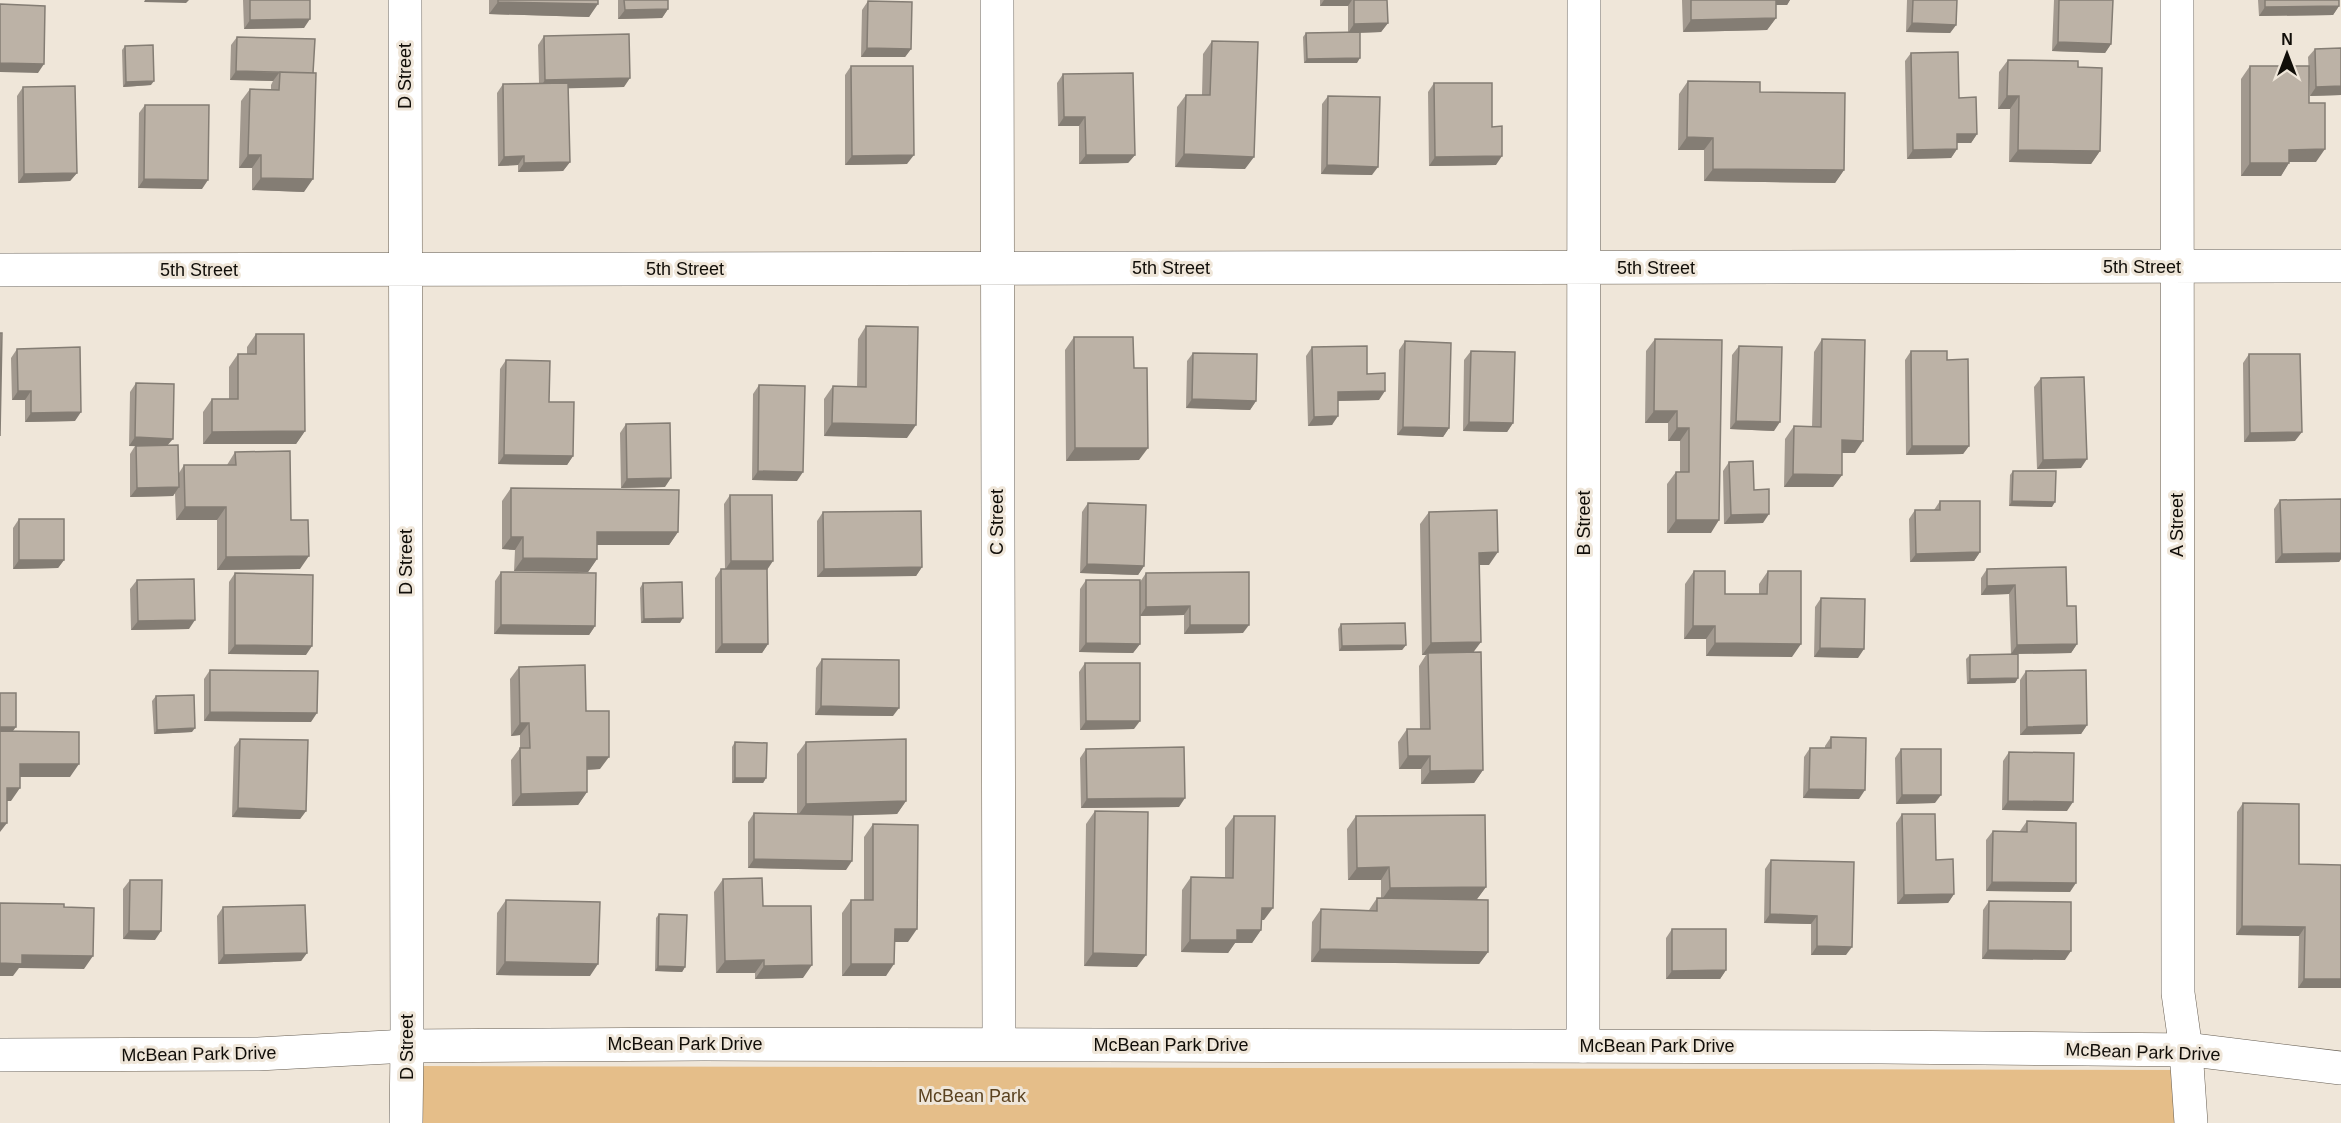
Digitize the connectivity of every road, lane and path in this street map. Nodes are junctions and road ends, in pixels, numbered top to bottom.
1 (405, 0) edge
2 (996, 0) edge
3 (1584, 0) edge
4 (2177, 0) edge
5 (2341, 266) edge
6 (2177, 267) junction
7 (997, 268) junction
8 (1584, 268) junction
9 (0, 270) edge
10 (405, 270) junction
11 (999, 1044) junction
12 (407, 1046) junction
13 (1583, 1046) junction
14 (2186, 1050) junction
15 (0, 1055) edge
16 (2341, 1068) edge
17 (406, 1123) edge
18 (2192, 1123) edge

1 - 10 street, D Street
2 - 7 street, C Street
3 - 8 street, B Street
4 - 6 street, A Street
5 - 6 street, 5th Street
6 - 8 street, 5th Street
6 - 14 street, A Street
7 - 8 street, 5th Street
7 - 10 street, 5th Street
7 - 11 street, C Street
8 - 13 street, B Street
9 - 10 street, 5th Street
10 - 12 street, D Street
11 - 12 street, McBean Park Drive
11 - 13 street, McBean Park Drive
12 - 15 street, McBean Park Drive
12 - 17 street, D Street
13 - 14 street, McBean Park Drive
14 - 16 street, McBean Park Drive
14 - 18 street, A Street

